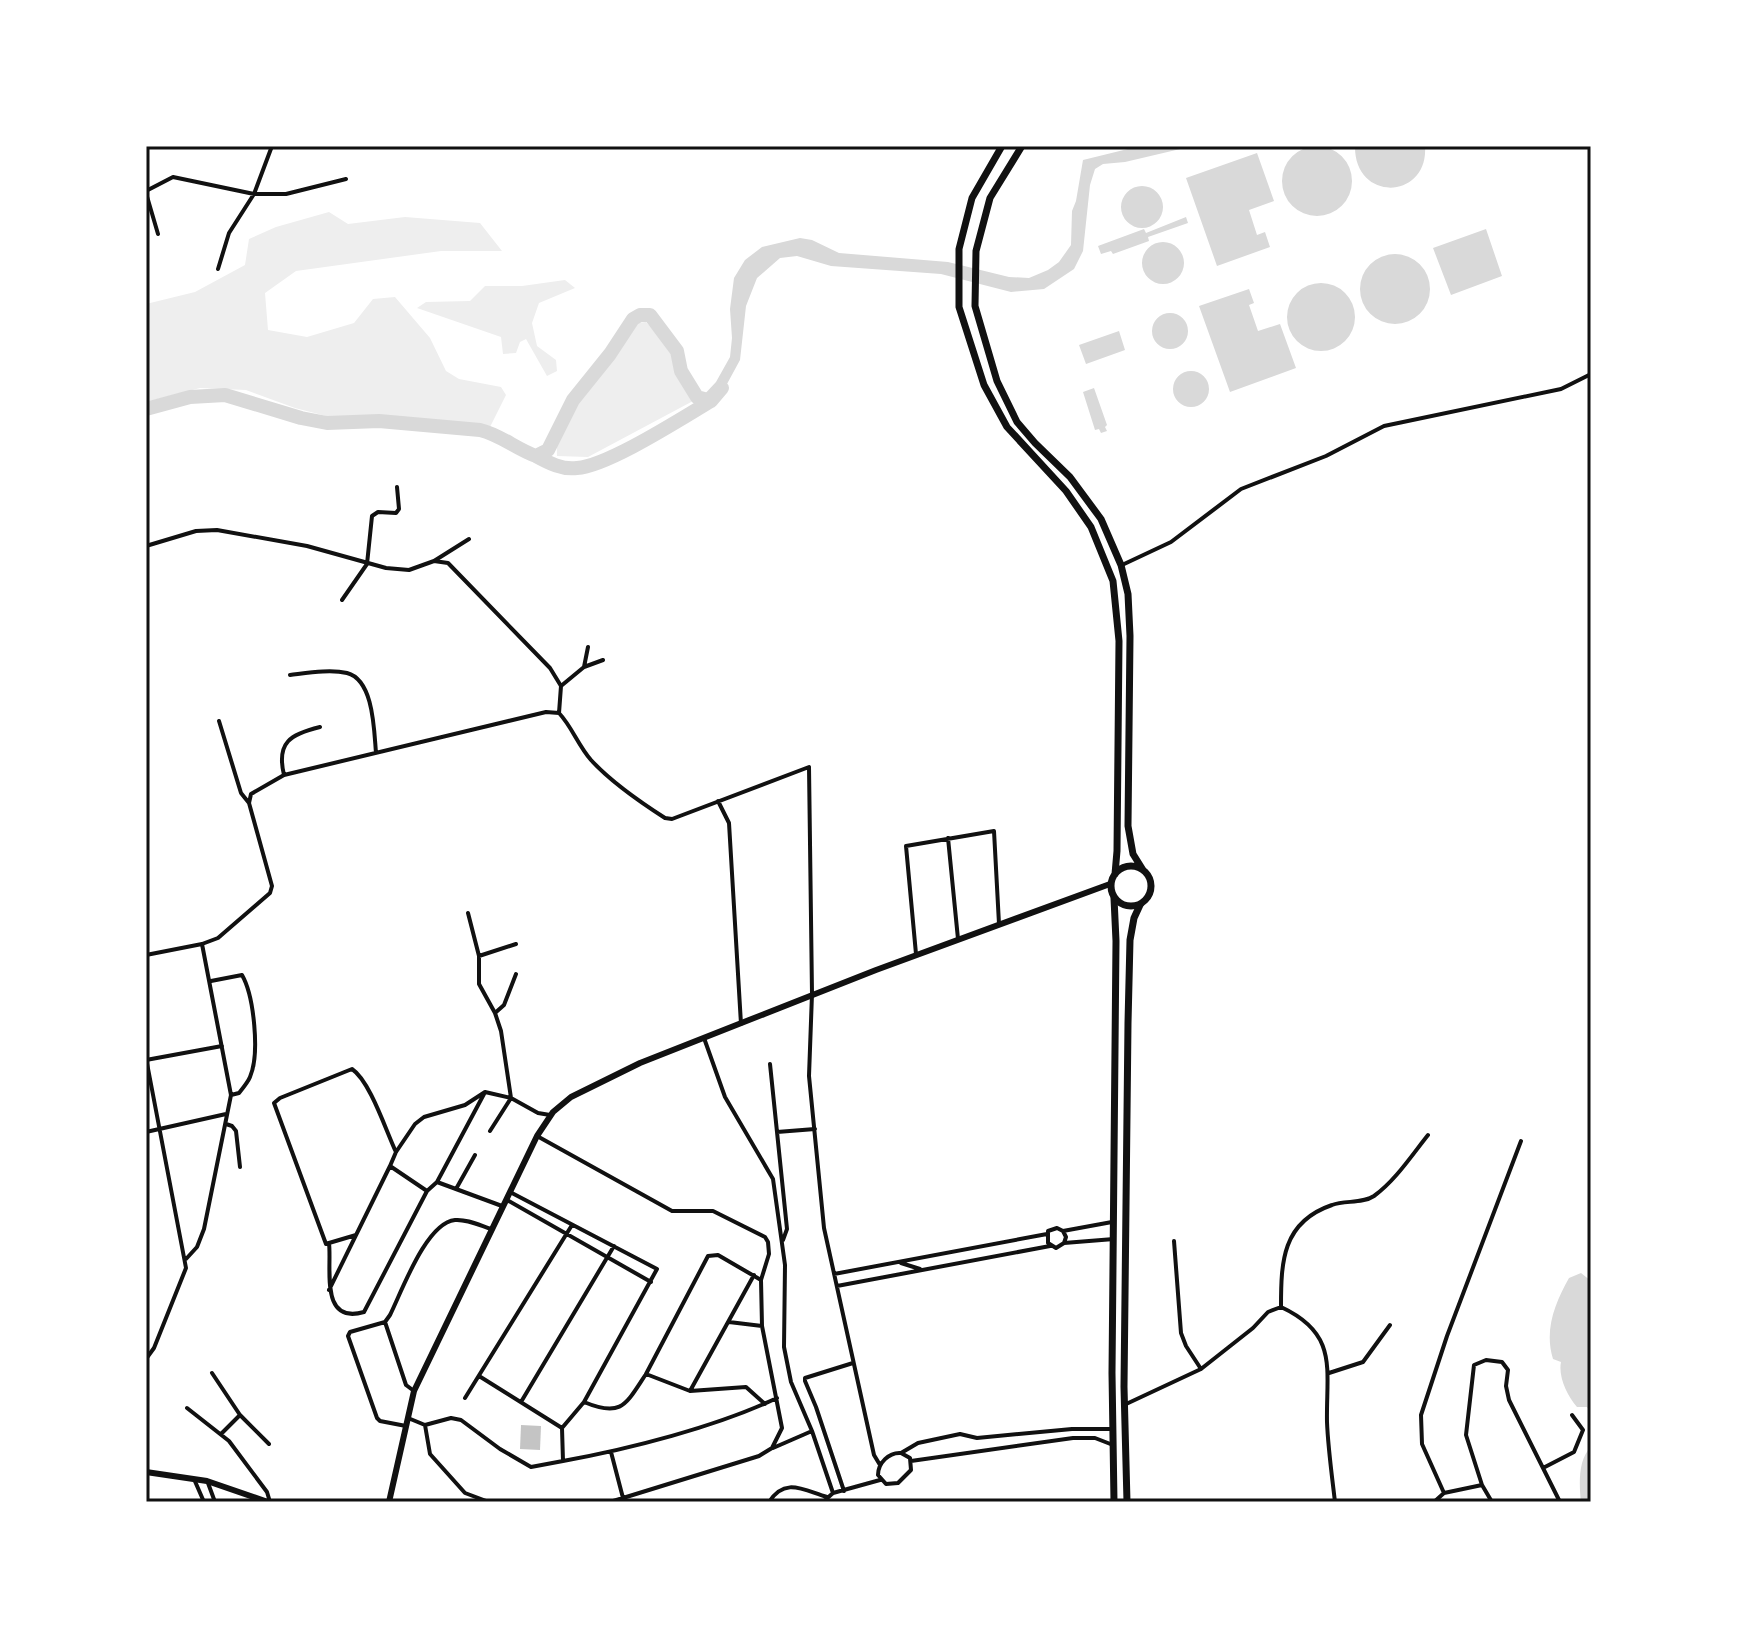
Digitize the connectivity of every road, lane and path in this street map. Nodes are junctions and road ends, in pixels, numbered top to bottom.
1 (272, 146) edge
2 (1002, 146) edge
3 (1022, 146) edge
4 (346, 179) dead end
5 (146, 192) edge
6 (254, 194) junction
7 (158, 234) dead end
8 (218, 269) dead end
9 (1591, 374) edge
10 (397, 487) dead end
11 (469, 539) dead end
12 (146, 546) edge
13 (434, 561) junction
14 (367, 564) junction
15 (1121, 565) junction
16 (342, 600) dead end
17 (588, 647) dead end
18 (603, 660) dead end
19 (584, 667) junction
20 (290, 675) dead end
21 (561, 686) junction
22 (559, 713) junction
23 (219, 721) dead end
24 (320, 727) dead end
25 (376, 753) junction
26 (284, 775) junction
27 (718, 801) junction
28 (249, 803) junction
29 (948, 838) junction
30 (1143, 870) junction
31 (1115, 874) junction
32 (1110, 884) junction
33 (1114, 898) junction
34 (1140, 905) junction
35 (468, 913) dead end
36 (999, 924) junction
37 (958, 939) junction
38 (202, 944) junction
39 (516, 944) dead end
40 (146, 955) edge
41 (916, 955) junction
42 (479, 956) junction
43 (516, 974) dead end
44 (211, 981) junction
45 (812, 994) junction
46 (495, 1013) junction
47 (741, 1024) junction
48 (704, 1038) junction
49 (222, 1046) junction
50 (146, 1059) edge
51 (770, 1064) dead end
52 (485, 1092) junction
53 (231, 1095) junction
54 (511, 1098) junction
55 (226, 1114) junction
56 (550, 1115) junction
57 (226, 1124) junction
58 (159, 1129) junction
59 (815, 1129) junction
60 (490, 1131) dead end
61 (146, 1132) edge
62 (777, 1132) junction
63 (1428, 1135) dead end
64 (537, 1136) junction
65 (1521, 1141) dead end
66 (396, 1152) junction
67 (475, 1155) dead end
68 (390, 1166) junction
69 (240, 1167) dead end
70 (437, 1182) junction
71 (456, 1189) junction
72 (427, 1191) junction
73 (506, 1199) junction
74 (1114, 1222) junction
75 (572, 1225) junction
76 (491, 1229) junction
77 (1063, 1231) junction
78 (567, 1234) junction
79 (1047, 1234) junction
80 (356, 1235) junction
81 (1114, 1239) junction
82 (1174, 1241) dead end
83 (329, 1243) junction
84 (1064, 1243) junction
85 (782, 1244) junction
86 (614, 1245) junction
87 (1050, 1246) junction
88 (606, 1258) junction
89 (186, 1259) junction
90 (899, 1262) junction
91 (921, 1269) junction
92 (834, 1274) junction
93 (754, 1275) junction
94 (761, 1280) junction
95 (651, 1282) junction
96 (837, 1286) junction
97 (328, 1292) junction
98 (1281, 1307) junction
99 (385, 1322) junction
100 (728, 1322) junction
101 (1390, 1325) dead end
102 (762, 1326) junction
103 (146, 1359) edge
104 (854, 1363) junction
105 (1201, 1369) junction
106 (212, 1373) dead end
107 (1329, 1373) junction
108 (646, 1374) junction
109 (479, 1376) junction
110 (414, 1391) junction
111 (690, 1391) junction
112 (465, 1398) dead end
113 (777, 1398) junction
114 (521, 1402) junction
115 (584, 1402) junction
116 (765, 1404) junction
117 (1124, 1405) junction
118 (187, 1408) dead end
119 (240, 1415) junction
120 (1572, 1415) dead end
121 (408, 1418) junction
122 (425, 1425) junction
123 (406, 1426) junction
124 (562, 1428) junction
125 (1113, 1429) junction
126 (812, 1431) junction
127 (221, 1434) junction
128 (269, 1444) dead end
129 (1113, 1445) junction
130 (772, 1448) junction
131 (611, 1452) junction
132 (901, 1453) junction
133 (563, 1461) junction
134 (911, 1461) junction
135 (880, 1465) junction
136 (1543, 1468) junction
137 (146, 1472) edge
138 (194, 1479) junction
139 (880, 1480) junction
140 (207, 1481) junction
141 (1482, 1485) junction
142 (844, 1491) junction
143 (833, 1493) junction
144 (1444, 1493) junction
145 (623, 1498) junction
146 (825, 1499) edge
147 (204, 1502) edge
148 (215, 1502) edge
149 (269, 1502) edge
150 (389, 1502) edge
151 (489, 1502) edge
152 (610, 1502) edge
153 (769, 1502) edge
154 (1114, 1502) edge
155 (1127, 1502) edge
156 (1335, 1502) edge
157 (1434, 1502) edge
158 (1492, 1502) edge
159 (1560, 1502) edge

1 - 6 street
2 - 31 main road
3 - 15 main road
4 - 6 street
5 - 6 street
5 - 7 street
6 - 8 street
9 - 15 street
10 - 14 street
11 - 13 street
12 - 14 street
13 - 14 street
13 - 21 street
14 - 16 street
15 - 30 main road
17 - 19 street
18 - 19 street
19 - 21 street
20 - 25 street
21 - 22 street
22 - 25 street
22 - 27 street
23 - 28 street
24 - 26 street
25 - 26 street
26 - 28 street
27 - 45 street
27 - 47 street
28 - 38 street
29 - 36 street
29 - 37 street
29 - 41 street
30 - 31 main road
30 - 34 main road
31 - 32 main road
32 - 33 main road
32 - 36 main road
33 - 34 main road
33 - 74 main road
34 - 117 main road
35 - 42 street
36 - 37 main road
37 - 41 main road
38 - 40 street
38 - 44 street
39 - 42 street
41 - 45 main road
42 - 46 street
43 - 46 street
44 - 49 street
44 - 53 street
45 - 47 main road
45 - 59 street
46 - 54 street
47 - 48 main road
48 - 56 main road
48 - 85 street
49 - 50 street
49 - 53 street
50 - 58 street
51 - 62 street
52 - 54 street
52 - 66 street
52 - 70 street
53 - 55 street
54 - 56 street
54 - 60 street
55 - 57 street
55 - 58 street
56 - 64 main road
57 - 69 street
57 - 89 street
58 - 61 street
58 - 89 street
59 - 62 street
59 - 92 street
62 - 85 street
63 - 98 street
64 - 73 main road
64 - 94 street
65 - 144 street
66 - 68 street
66 - 83 street
67 - 71 street
68 - 72 street
68 - 80 street
70 - 71 street
70 - 72 street
71 - 73 street
72 - 97 street
73 - 75 street
73 - 76 main road
73 - 78 street
74 - 77 street
74 - 81 main road
75 - 78 street
75 - 86 street
76 - 99 street
76 - 110 main road
77 - 79 street
77 - 84 street
78 - 88 street
78 - 109 street
79 - 87 street
79 - 90 street
80 - 83 street
80 - 97 street
81 - 84 street
81 - 125 main road
82 - 105 street
83 - 97 street
84 - 87 street
85 - 126 street
86 - 88 street
86 - 95 street
87 - 91 street
88 - 95 street
88 - 114 street
89 - 103 street
90 - 91 street
90 - 92 street
91 - 96 street
92 - 96 street
93 - 94 street
93 - 100 street
93 - 108 street
94 - 102 street
95 - 115 street
96 - 104 street
98 - 105 street
98 - 107 street
99 - 110 street
99 - 123 street
100 - 102 street
100 - 111 street
101 - 107 street
102 - 113 street
104 - 135 street
104 - 142 street
105 - 117 street
106 - 119 street
107 - 156 street
108 - 111 street
108 - 115 street
109 - 112 street
109 - 114 street
110 - 121 main road
111 - 116 street
113 - 116 street
113 - 130 street
114 - 124 street
115 - 124 street
116 - 131 street
117 - 155 main road
118 - 127 street
119 - 127 street
119 - 128 street
120 - 136 street
121 - 122 street
121 - 123 main road
122 - 133 street
122 - 151 street
123 - 150 main road
124 - 133 street
125 - 129 main road
125 - 132 street
126 - 130 street
126 - 143 street
127 - 149 street
129 - 134 street
129 - 154 main road
130 - 145 street
131 - 133 street
131 - 145 street
132 - 134 street
132 - 135 street
134 - 139 street
135 - 139 street
136 - 141 street
136 - 159 street
137 - 138 main road
138 - 140 main road
138 - 147 street
139 - 142 street
140 - 148 street
140 - 149 main road
141 - 144 street
141 - 158 street
142 - 143 street
143 - 146 street
144 - 157 street
145 - 152 street
146 - 153 street

